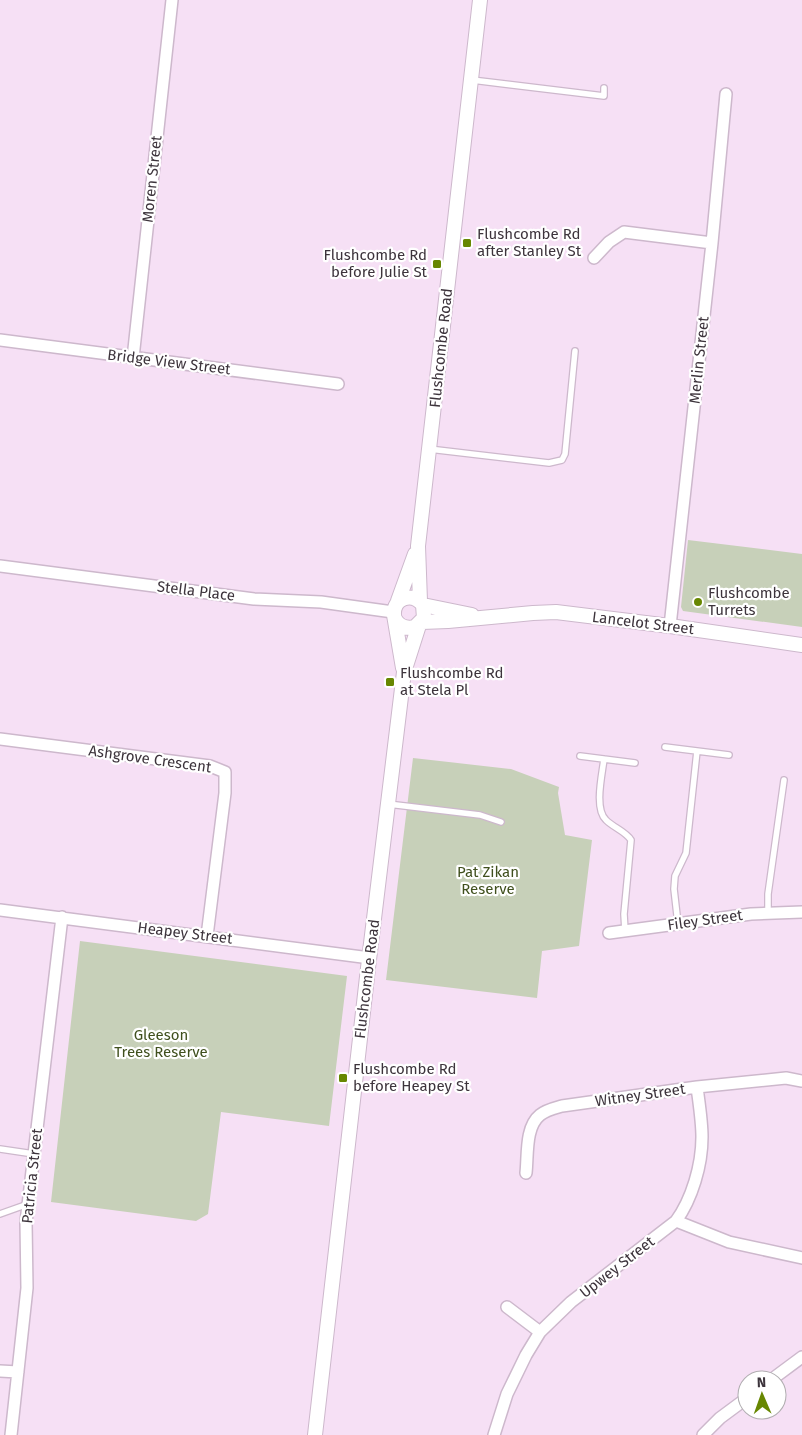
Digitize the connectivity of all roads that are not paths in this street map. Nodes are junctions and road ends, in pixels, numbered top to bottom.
1 (172, 0) edge
2 (480, 0) edge
3 (470, 79) junction
4 (604, 88) dead end
5 (726, 94) dead end
6 (712, 244) junction
7 (594, 258) dead end
8 (0, 340) edge
9 (575, 351) dead end
10 (133, 358) junction
11 (338, 384) dead end
12 (429, 449) junction
13 (418, 546) junction
14 (0, 566) edge
15 (421, 603) junction
16 (395, 611) junction
17 (483, 617) junction
18 (420, 623) junction
19 (670, 626) junction
20 (802, 644) edge
21 (404, 672) junction
22 (0, 739) edge
23 (665, 747) dead end
24 (697, 751) junction
25 (729, 755) dead end
26 (580, 756) dead end
27 (604, 759) junction
28 (636, 763) dead end
29 (784, 780) dead end
30 (388, 804) junction
31 (501, 822) dead end
32 (0, 910) edge
33 (802, 912) edge
34 (768, 913) junction
35 (62, 918) junction
36 (678, 924) junction
37 (625, 931) junction
38 (609, 934) dead end
39 (207, 936) junction
40 (370, 958) junction
41 (802, 1081) edge
42 (697, 1087) junction
43 (0, 1149) edge
44 (34, 1154) junction
45 (526, 1173) dead end
46 (28, 1204) junction
47 (0, 1214) edge
48 (676, 1221) junction
49 (802, 1258) edge
50 (507, 1307) dead end
51 (540, 1332) junction
52 (802, 1357) edge
53 (784, 1370) edge
54 (0, 1371) edge
55 (18, 1372) junction
56 (737, 1405) edge
57 (11, 1435) edge
58 (315, 1435) edge
59 (494, 1435) edge
60 (703, 1435) edge

1 - 10 street, Moren Street
2 - 3 street, Flushcombe Road
3 - 4 lane
3 - 12 street, Flushcombe Road
5 - 6 street, Merlin Street
6 - 7 street
6 - 19 street, Merlin Street
8 - 10 street, Bridge View Street
9 - 12 lane
10 - 11 street, Bridge View Street
12 - 13 street, Flushcombe Road
13 - 15 street, Flushcombe Road
13 - 16 street, Flushcombe Road
14 - 16 street, Stella Place
15 - 16 street
15 - 17 street, Lancelot Street
15 - 18 street
16 - 18 street
16 - 21 street, Flushcombe Road
17 - 18 street, Lancelot Street
17 - 19 street, Lancelot Street
18 - 21 street, Flushcombe Road
19 - 20 street, Lancelot Street
21 - 30 street, Flushcombe Road
22 - 39 street, Ashgrove Crescent
23 - 24 lane
24 - 25 lane
24 - 36 lane
26 - 27 lane
27 - 28 lane
27 - 37 lane
29 - 34 lane
30 - 31 lane
30 - 40 street, Flushcombe Road
32 - 35 street, Heapey Street
33 - 34 street, Filey Street
34 - 36 street, Filey Street
35 - 39 street, Heapey Street
35 - 44 street, Patricia Street
36 - 37 street, Filey Street
37 - 38 street, Filey Street
39 - 40 street, Heapey Street
40 - 58 street, Flushcombe Road
41 - 42 street, Witney Street
42 - 45 street, Witney Street
42 - 48 street, Upwey Street
43 - 44 lane
44 - 46 street, Patricia Street
46 - 47 lane
46 - 55 street, Patricia Street
48 - 49 street
48 - 51 street, Upwey Street
50 - 51 street
51 - 59 street, Upwey Street
52 - 53 street
54 - 55 street
55 - 57 street, Patricia Street
56 - 60 street

